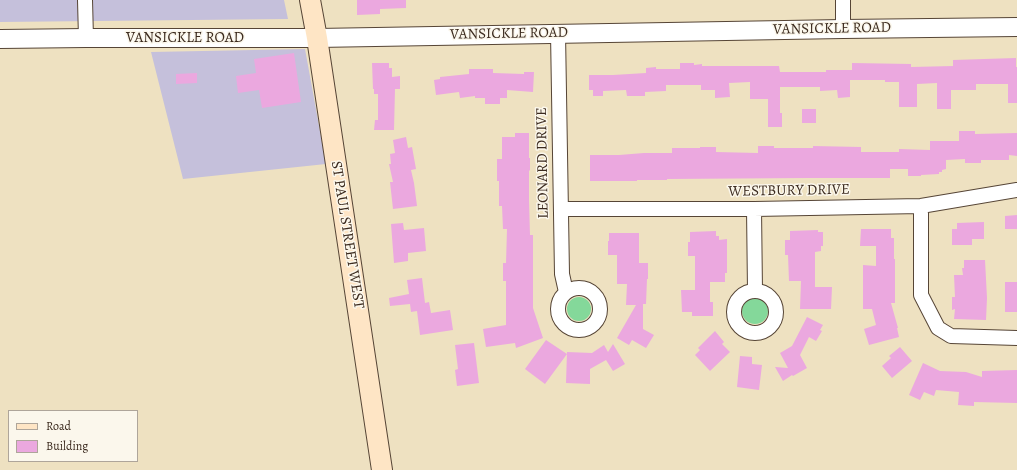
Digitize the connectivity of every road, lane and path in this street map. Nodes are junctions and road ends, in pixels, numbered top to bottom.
1 (85, 0) edge
2 (310, 0) edge
3 (843, 0) edge
4 (1017, 27) edge
5 (843, 29) junction
6 (558, 33) junction
7 (86, 38) junction
8 (317, 38) junction
9 (0, 39) edge
10 (1017, 190) edge
11 (921, 206) junction
12 (561, 209) junction
13 (754, 209) junction
14 (755, 291) dead end
15 (566, 292) dead end
16 (1017, 338) edge
17 (382, 470) edge

1 - 7 street
2 - 8 main road, ST PAUL STREET WEST
3 - 5 street
4 - 5 street, VANSICKLE ROAD
5 - 6 street, VANSICKLE ROAD
6 - 8 street, VANSICKLE ROAD
6 - 12 street, LEONARD DRIVE
7 - 8 street, VANSICKLE ROAD
7 - 9 street, VANSICKLE ROAD
8 - 17 main road, ST PAUL STREET WEST
10 - 11 street, WESTBURY DRIVE
11 - 13 street, WESTBURY DRIVE
11 - 16 street
12 - 13 street, WESTBURY DRIVE
12 - 15 street, LEONARD DRIVE
13 - 14 street

